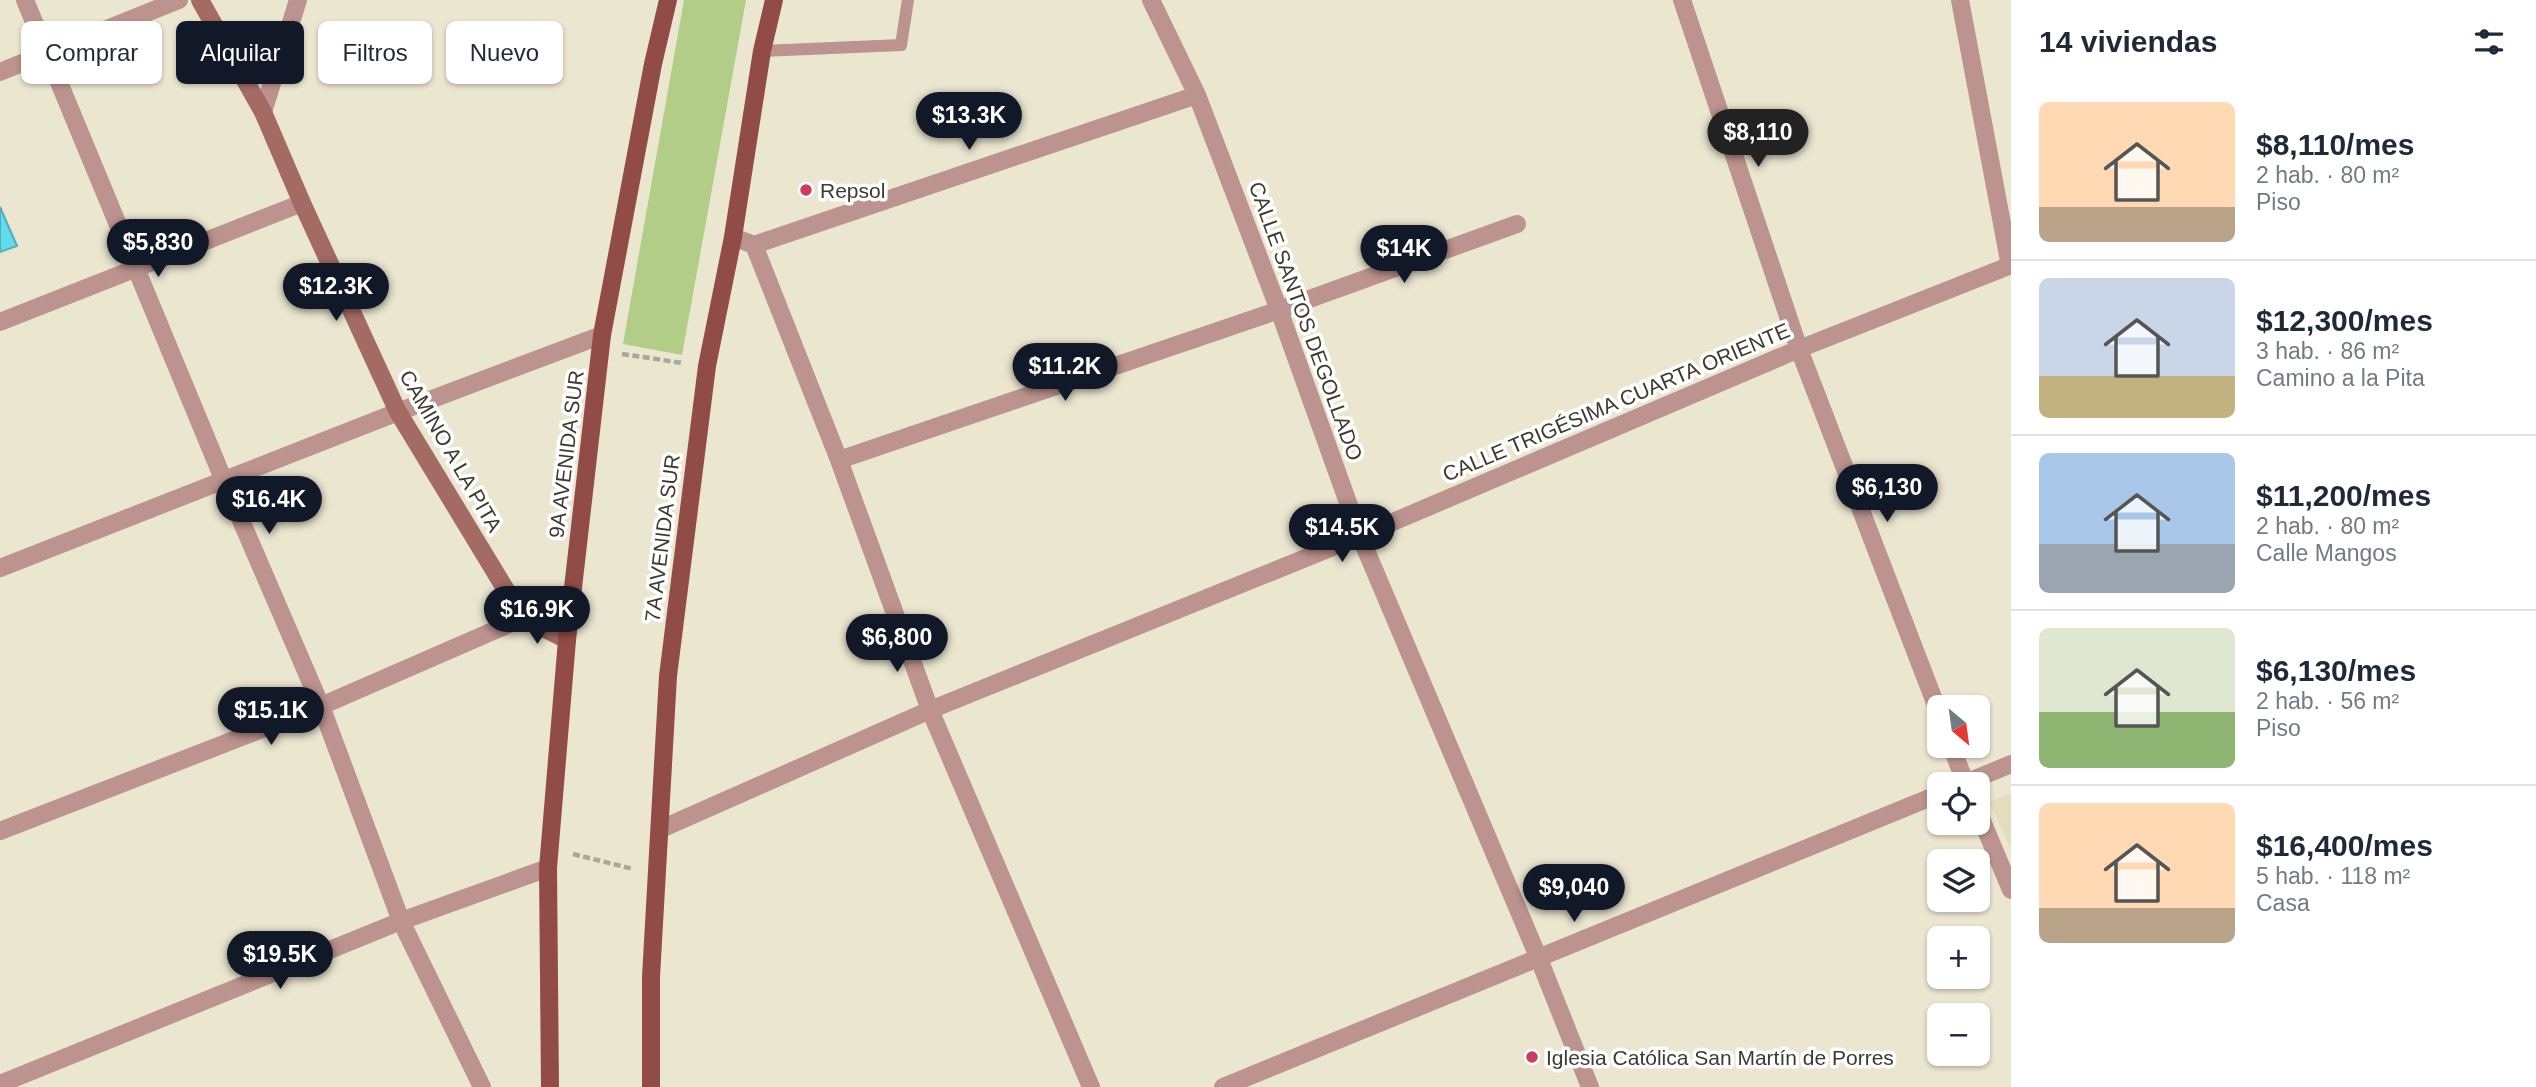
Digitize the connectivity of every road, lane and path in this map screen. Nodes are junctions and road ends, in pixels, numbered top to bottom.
1 (24, 0) edge
2 (179, 0) edge
3 (200, 0) edge
4 (298, 0) edge
5 (668, 0) edge
6 (774, 0) edge
7 (908, 0) edge
8 (1151, 0) edge
9 (1682, 0) edge
10 (1960, 0) edge
11 (33, 21) edge
12 (126, 21) edge
13 (762, 51) junction
14 (21, 63) edge
15 (0, 72) edge
16 (60, 84) edge
17 (1197, 95) junction
18 (263, 112) junction
19 (302, 203) junction
20 (1517, 224) dead end
21 (733, 237) junction
22 (754, 245) junction
23 (2010, 266) edge
24 (137, 267) junction
25 (1279, 310) junction
26 (0, 322) edge
27 (602, 343) junction
28 (1799, 349) junction
29 (707, 366) junction
30 (398, 412) junction
31 (839, 460) junction
32 (224, 481) junction
33 (1360, 536) junction
34 (0, 568) edge
35 (523, 618) junction
36 (567, 640) junction
37 (1932, 695) edge
38 (321, 706) junction
39 (930, 710) junction
40 (2011, 764) edge
41 (1990, 773) edge
42 (1927, 799) edge
43 (661, 830) junction
44 (0, 831) edge
45 (1988, 835) edge
46 (550, 849) junction
47 (548, 868) junction
48 (657, 876) junction
49 (2011, 890) edge
50 (401, 921) junction
51 (1539, 959) junction
52 (0, 1084) edge
53 (482, 1087) edge
54 (550, 1087) edge
55 (651, 1087) edge
56 (1091, 1087) edge
57 (1223, 1087) edge
58 (1590, 1087) edge

1 - 11 street
2 - 12 street
3 - 18 street, CAMINO A LA PITA
4 - 18 street
5 - 27 main road, 9A AVENIDA SUR
6 - 13 main road, 7A AVENIDA SUR
7 - 13 lane
8 - 17 street, CALLE SANTOS DEGOLLADO
9 - 28 street
10 - 23 street
13 - 21 main road, 7A AVENIDA SUR
14 - 15 street
16 - 24 street
17 - 22 street
17 - 25 street, CALLE SANTOS DEGOLLADO
18 - 19 street, CAMINO A LA PITA
19 - 24 street
19 - 30 street, CAMINO A LA PITA
20 - 25 street
21 - 22 street
21 - 29 main road, 7A AVENIDA SUR
22 - 31 street
23 - 28 street, CALLE TRIGÉSIMA CUARTA ORIENTE
24 - 26 street
24 - 32 street
25 - 31 street
25 - 33 street, CALLE SANTOS DEGOLLADO
27 - 29 path
27 - 30 street
27 - 36 main road, 9A AVENIDA SUR
28 - 33 street, CALLE TRIGÉSIMA CUARTA ORIENTE
28 - 37 street
29 - 43 main road, 7A AVENIDA SUR
30 - 32 street
30 - 35 street, CAMINO A LA PITA
31 - 39 street
32 - 34 street
32 - 38 street
33 - 39 street, CALLE TRIGÉSIMA CUARTA ORIENTE
33 - 51 street, CALLE SANTOS DEGOLLADO
35 - 36 street
35 - 38 street
36 - 46 main road, 9A AVENIDA SUR
38 - 44 street
38 - 50 street
39 - 43 street, CALLE TRIGÉSIMA CUARTA ORIENTE
39 - 56 street
40 - 41 street
42 - 51 street
43 - 48 main road, 7A AVENIDA SUR
45 - 49 street
46 - 47 main road, 9A AVENIDA SUR
46 - 48 path
47 - 50 street
47 - 54 main road, 9A AVENIDA SUR
48 - 55 main road, 7A AVENIDA SUR
50 - 52 street
50 - 53 street
51 - 57 street
51 - 58 street, CALLE SANTOS DEGOLLADO

